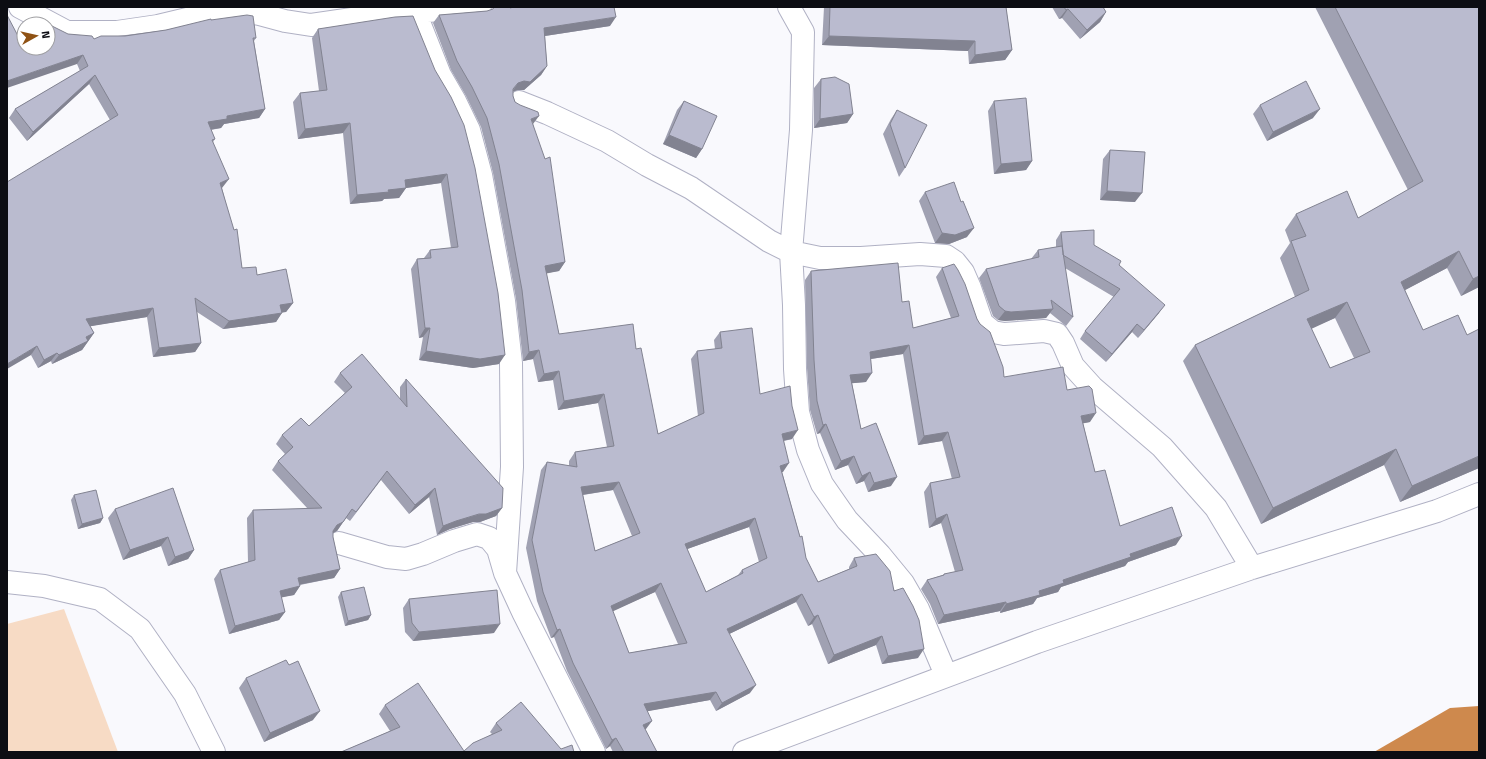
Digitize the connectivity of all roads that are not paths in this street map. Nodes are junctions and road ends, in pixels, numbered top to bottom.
1 (20, 7) edge
2 (480, 7) edge
3 (789, 7) edge
4 (229, 8) edge
5 (415, 12) junction
6 (519, 102) dead end
7 (791, 252) junction
8 (1479, 494) edge
9 (339, 542) dead end
10 (1252, 568) junction
11 (505, 573) junction
12 (7, 582) edge
13 (946, 675) junction
14 (214, 752) edge
15 (594, 752) edge
16 (744, 752) edge

1 - 4 street
2 - 5 street
3 - 7 street
4 - 5 street
5 - 11 street
6 - 7 street
7 - 10 street
7 - 13 street
8 - 10 street
9 - 11 street
10 - 13 street
11 - 15 street
12 - 14 street
13 - 16 street

